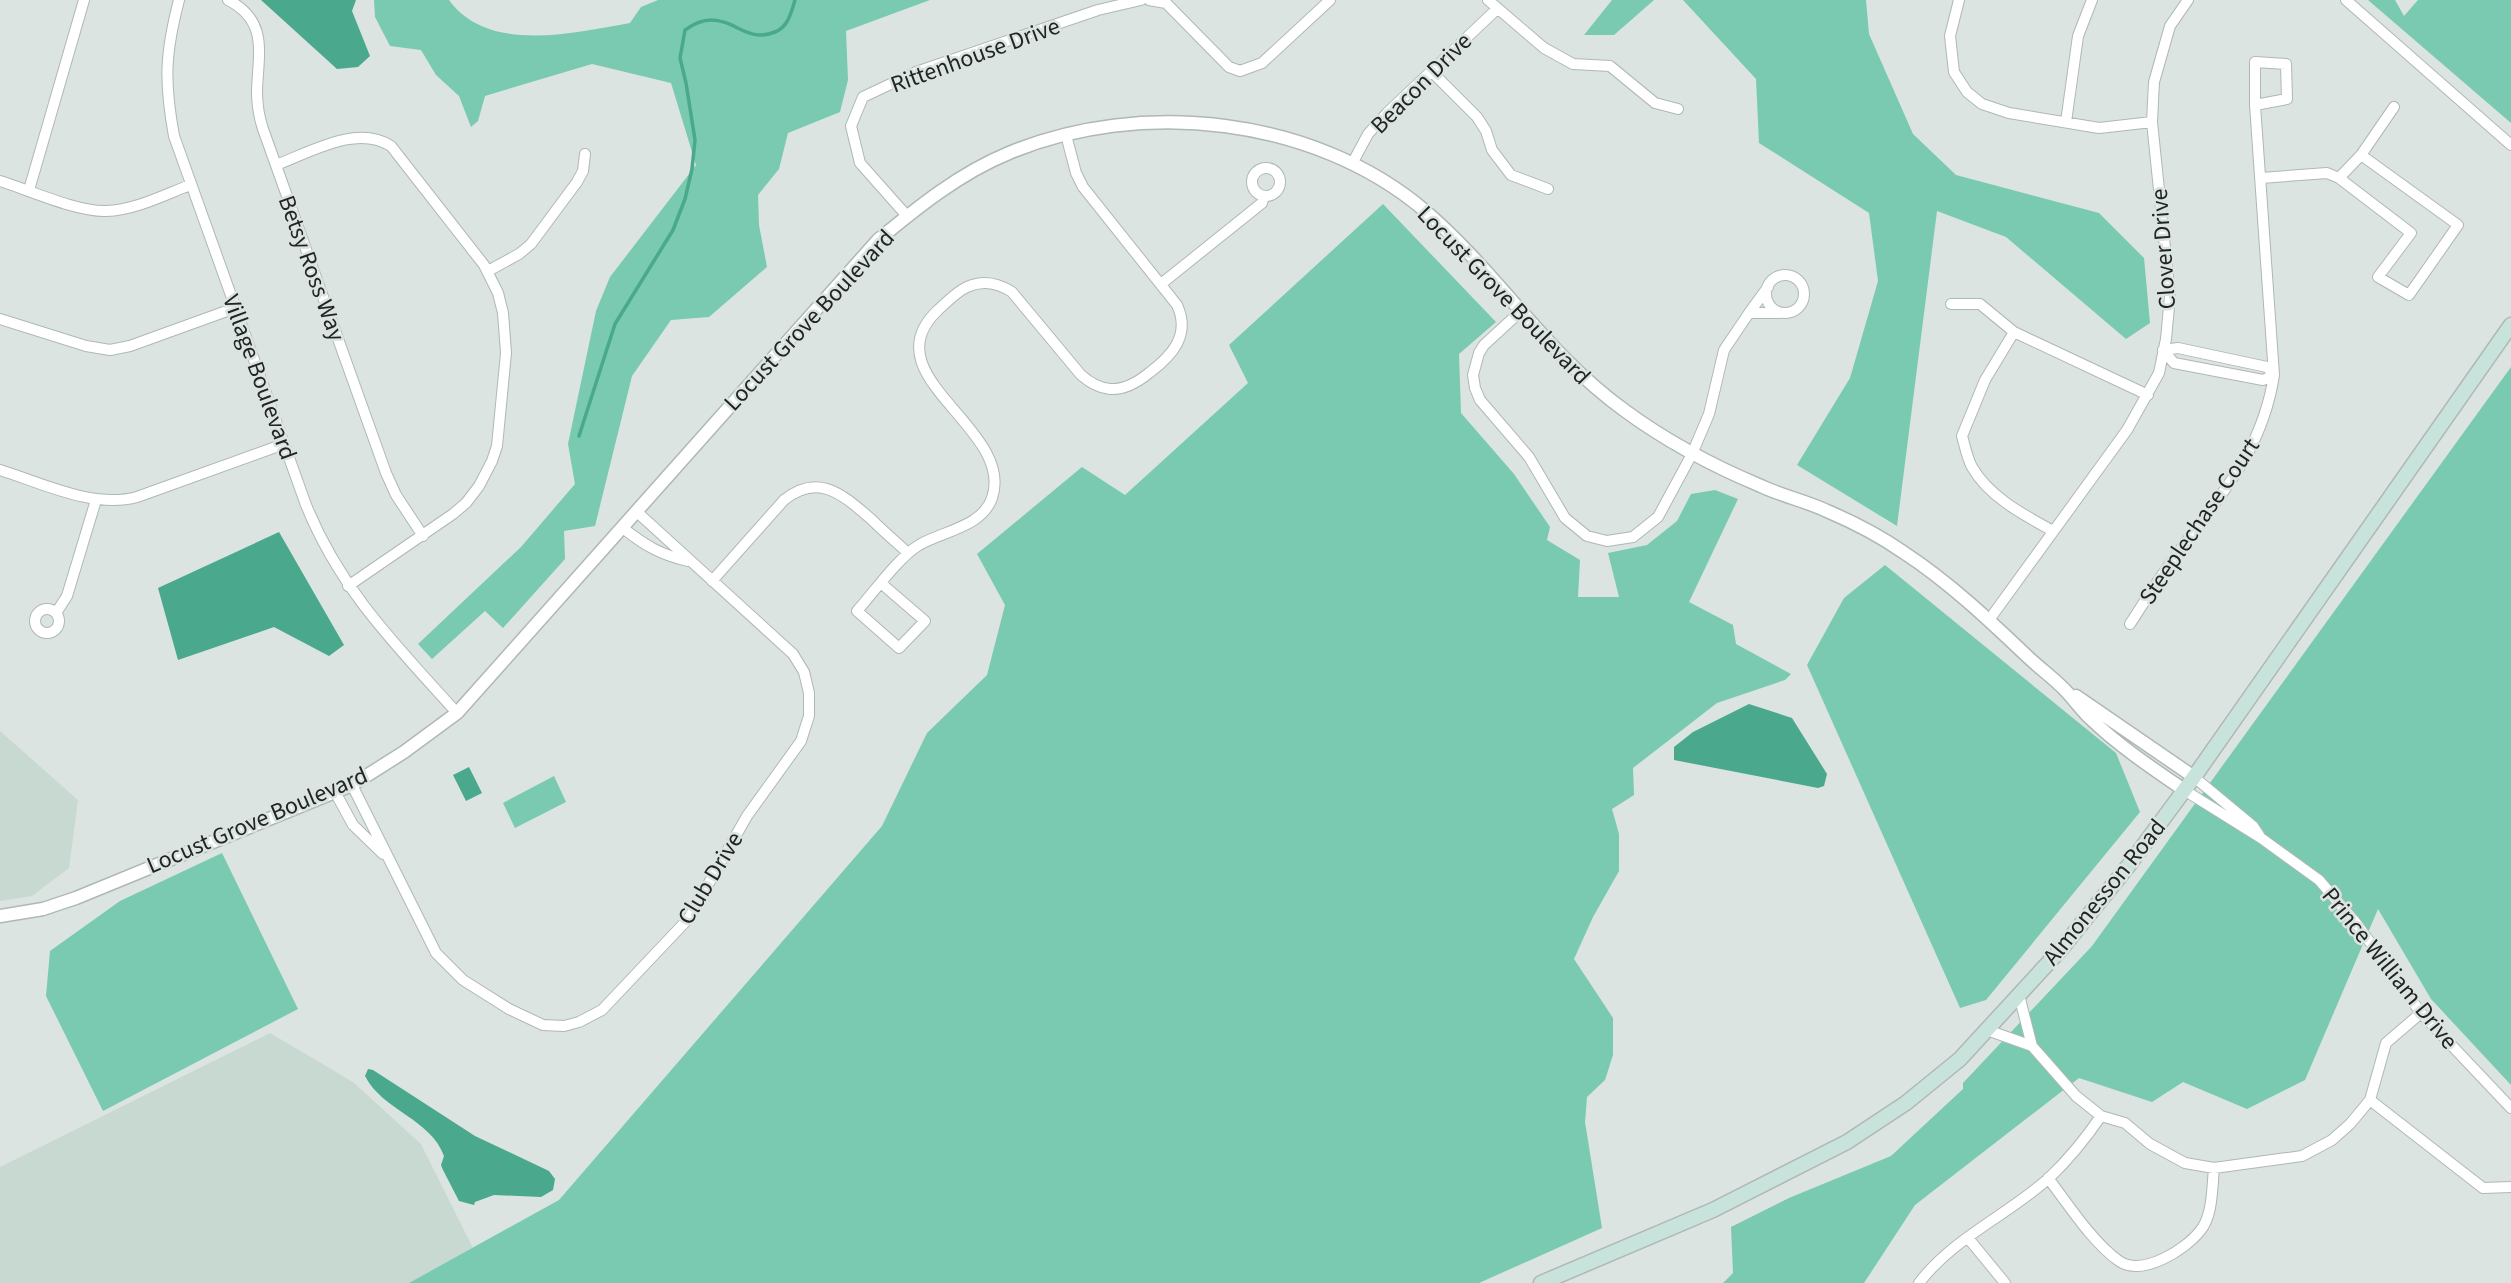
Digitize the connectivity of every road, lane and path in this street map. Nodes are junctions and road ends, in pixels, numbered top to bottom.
1 (85, 0) edge
2 (179, 0) edge
3 (228, 0) edge
4 (1142, 0) edge
5 (1149, 0) edge
6 (1330, 0) edge
7 (1488, 0) edge
8 (1959, 0) edge
9 (2092, 0) edge
10 (2346, 0) edge
11 (2186, 1) edge
12 (1168, 2) edge
13 (1497, 9) junction
14 (1432, 71) junction
15 (2255, 104) junction
16 (2394, 107) dead end
17 (1678, 109) dead end
18 (2066, 122) junction
19 (2152, 122) junction
20 (1066, 135) junction
21 (2511, 145) edge
22 (585, 154) dead end
23 (2361, 155) junction
24 (1353, 162) junction
25 (276, 165) junction
26 (2261, 178) junction
27 (2339, 178) junction
28 (0, 181) edge
29 (190, 185) junction
30 (1548, 189) dead end
31 (29, 190) junction
32 (1264, 196) dead end
33 (907, 216) junction
34 (488, 271) junction
35 (1161, 284) junction
36 (1768, 287) junction
37 (1951, 304) dead end
38 (235, 308) junction
39 (1521, 311) junction
40 (1749, 313) junction
41 (1781, 313) junction
42 (0, 319) edge
43 (2511, 326) edge
44 (2014, 332) junction
45 (2163, 350) junction
46 (2274, 375) junction
47 (2148, 395) junction
48 (284, 444) junction
49 (1692, 454) junction
50 (0, 470) edge
51 (96, 500) junction
52 (637, 512) junction
53 (623, 528) junction
54 (2053, 531) junction
55 (423, 536) junction
56 (908, 553) junction
57 (688, 561) junction
58 (712, 581) junction
59 (882, 583) junction
60 (348, 586) junction
61 (56, 612) dead end
62 (1989, 620) junction
63 (2130, 624) dead end
64 (2064, 689) junction
65 (457, 713) junction
66 (2194, 776) junction
67 (352, 785) junction
68 (2184, 790) junction
69 (335, 792) junction
70 (2261, 838) junction
71 (388, 859) junction
72 (0, 916) edge
73 (2019, 996) junction
74 (2421, 1013) junction
75 (1987, 1030) junction
76 (2032, 1046) junction
77 (2370, 1100) junction
78 (2511, 1108) edge
79 (2101, 1116) junction
80 (2214, 1168) junction
81 (2048, 1178) junction
82 (2511, 1187) edge
83 (1968, 1238) junction
84 (1559, 1279) edge
85 (1541, 1283) edge
86 (1919, 1283) edge
87 (2005, 1283) edge

1 - 31 street
2 - 29 street, Village Boulevard
3 - 25 street, Betsy Ross Way
4 - 33 street, Rittenhouse Drive
5 - 12 street
6 - 12 street
7 - 13 street
8 - 18 street
9 - 18 street
10 - 21 street
11 - 19 street, Clover Drive
13 - 14 street, Beacon Drive
13 - 17 street
14 - 24 street, Beacon Drive
14 - 30 street
15 - 15 street, Steeplechase Court
15 - 26 street, Steeplechase Court
16 - 23 street
18 - 19 street
19 - 45 street, Clover Drive
20 - 24 street, Locust Grove Boulevard
20 - 33 street, Locust Grove Boulevard
20 - 35 street
22 - 34 street
23 - 27 street
23 - 27 street
24 - 39 street, Locust Grove Boulevard
25 - 34 street
25 - 55 street, Betsy Ross Way
26 - 27 street
26 - 46 street, Steeplechase Court
28 - 31 street
29 - 31 street
29 - 38 street, Village Boulevard
32 - 35 street
33 - 52 street, Locust Grove Boulevard
34 - 55 street
35 - 56 street
36 - 40 street
36 - 41 street
36 - 41 street
37 - 44 street
38 - 42 street
38 - 48 street, Village Boulevard
39 - 49 street, Locust Grove Boulevard
39 - 49 street
40 - 41 street
40 - 49 street
43 - 66 main road, Almonesson Road
44 - 47 street
44 - 54 street
45 - 46 street
45 - 47 street, Clover Drive
46 - 63 street, Steeplechase Court
47 - 54 street, Clover Drive
48 - 51 street
48 - 60 street, Village Boulevard
49 - 62 street, Locust Grove Boulevard
50 - 51 street
51 - 61 street
52 - 53 street, Locust Grove Boulevard
52 - 57 street, Club Drive
53 - 57 street
53 - 65 street, Locust Grove Boulevard
54 - 62 street, Clover Drive
55 - 60 street
56 - 58 street
56 - 59 street
57 - 58 street, Club Drive
58 - 71 street, Club Drive
59 - 59 street
60 - 65 street, Village Boulevard
62 - 64 street, Locust Grove Boulevard
64 - 66 street
64 - 68 street
65 - 67 street, Locust Grove Boulevard
66 - 68 main road, Almonesson Road
66 - 70 street, Prince William Drive
67 - 69 street, Locust Grove Boulevard
67 - 71 street, Club Drive
68 - 70 street, Prince William Drive
68 - 73 main road, Almonesson Road
69 - 71 street
69 - 72 street, Locust Grove Boulevard
70 - 74 street, Prince William Drive
73 - 75 main road, Almonesson Road
73 - 76 street
74 - 77 street
74 - 78 street, Prince William Drive
75 - 76 street
75 - 84 main road, Almonesson Road
76 - 79 street
77 - 80 street
77 - 82 street
79 - 80 street
79 - 81 street
80 - 81 street
81 - 83 street
83 - 86 street
83 - 87 street
84 - 85 main road, Almonesson Road

